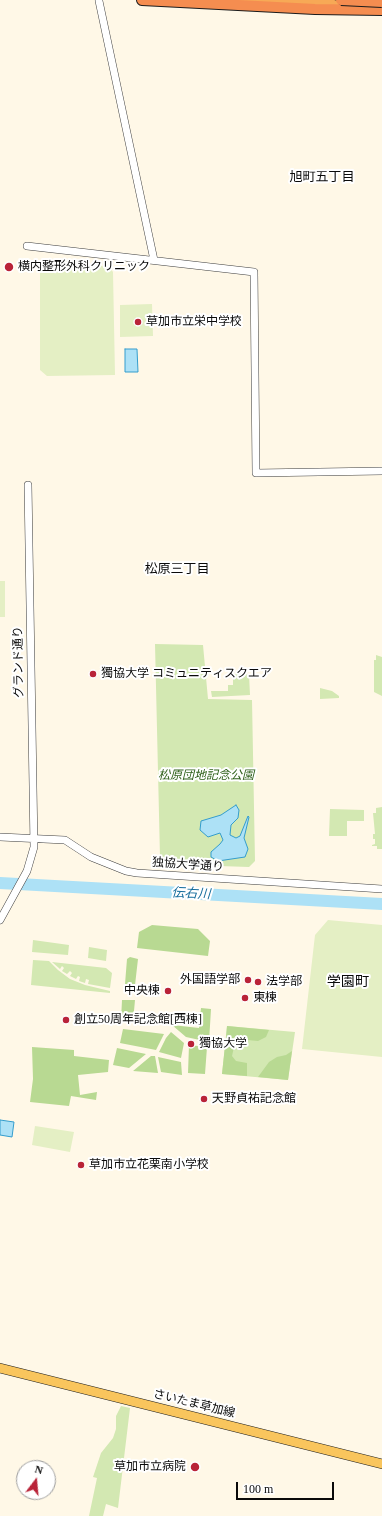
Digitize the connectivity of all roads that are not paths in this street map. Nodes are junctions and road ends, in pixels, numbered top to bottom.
1 (142, 0) edge
2 (237, 0) edge
3 (341, 0) edge
4 (99, 1) dead end
5 (382, 2) edge
6 (360, 3) edge
7 (382, 7) edge
8 (382, 10) edge
9 (27, 246) dead end
10 (154, 260) junction
11 (382, 471) edge
12 (28, 484) dead end
13 (0, 837) edge
14 (34, 838) junction
15 (382, 889) edge
16 (0, 920) edge
17 (0, 1368) edge
18 (382, 1464) edge

1 - 8 highway
2 - 6 highway
3 - 5 highway, bridge
4 - 10 street
6 - 7 highway
9 - 10 street
10 - 11 street
12 - 14 street, グランド通り
13 - 14 street, 独協大学通り
14 - 15 street, 独協大学通り
14 - 16 street, グランド通り
17 - 18 main road, さいたま草加線

